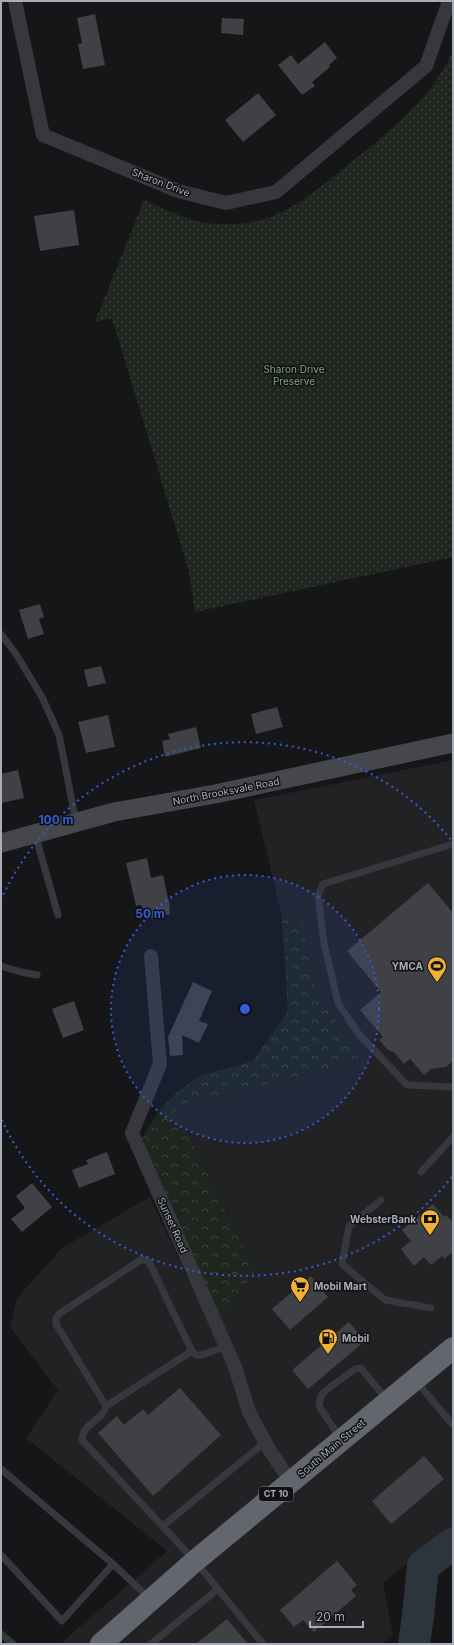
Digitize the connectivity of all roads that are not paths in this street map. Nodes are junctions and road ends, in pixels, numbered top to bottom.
1 (15, 1) edge
2 (449, 1) edge
3 (1, 634) edge
4 (453, 743) edge
5 (76, 822) junction
6 (34, 834) junction
7 (1, 843) edge
8 (453, 844) edge
9 (58, 915) dead end
10 (151, 956) dead end
11 (1, 966) edge
12 (37, 975) dead end
13 (453, 1087) edge
14 (453, 1137) edge
15 (421, 1172) dead end
16 (381, 1200) dead end
17 (432, 1308) dead end
18 (226, 1346) junction
19 (453, 1348) edge
20 (192, 1351) junction
21 (414, 1379) junction
22 (388, 1401) junction
23 (106, 1406) junction
24 (453, 1425) edge
25 (341, 1440) junction
26 (265, 1442) junction
27 (1, 1469) edge
28 (291, 1482) junction
29 (163, 1526) junction
30 (1, 1554) edge
31 (195, 1561) junction
32 (113, 1564) junction
33 (218, 1589) junction
34 (152, 1600) junction
35 (1, 1634) edge
36 (13, 1644) edge
37 (101, 1644) edge
38 (151, 1644) edge
39 (263, 1644) edge

1 - 2 street, Sharon Drive
3 - 5 lane
4 - 5 main road, North Brooksvale Road
5 - 6 main road, North Brooksvale Road
6 - 7 main road, North Brooksvale Road
6 - 9 lane
8 - 13 lane
10 - 18 street, Sunset Road
11 - 12 lane
14 - 15 lane
16 - 17 lane
18 - 20 lane
18 - 26 street, Sunset Road
19 - 21 highway, South Main Street / CT 10
20 - 23 lane
20 - 23 lane
21 - 22 highway, South Main Street / CT 10
21 - 24 lane
22 - 25 highway, South Main Street / CT 10
22 - 25 lane
23 - 29 lane
25 - 28 highway, South Main Street / CT 10
26 - 28 street, Sunset Road
26 - 29 lane
27 - 32 lane
28 - 31 highway, South Main Street / CT 10
29 - 31 lane
30 - 32 lane
31 - 33 lane
31 - 34 highway, South Main Street / CT 10
32 - 34 lane
33 - 38 lane
33 - 39 lane
34 - 37 highway, South Main Street / CT 10
35 - 36 lane

